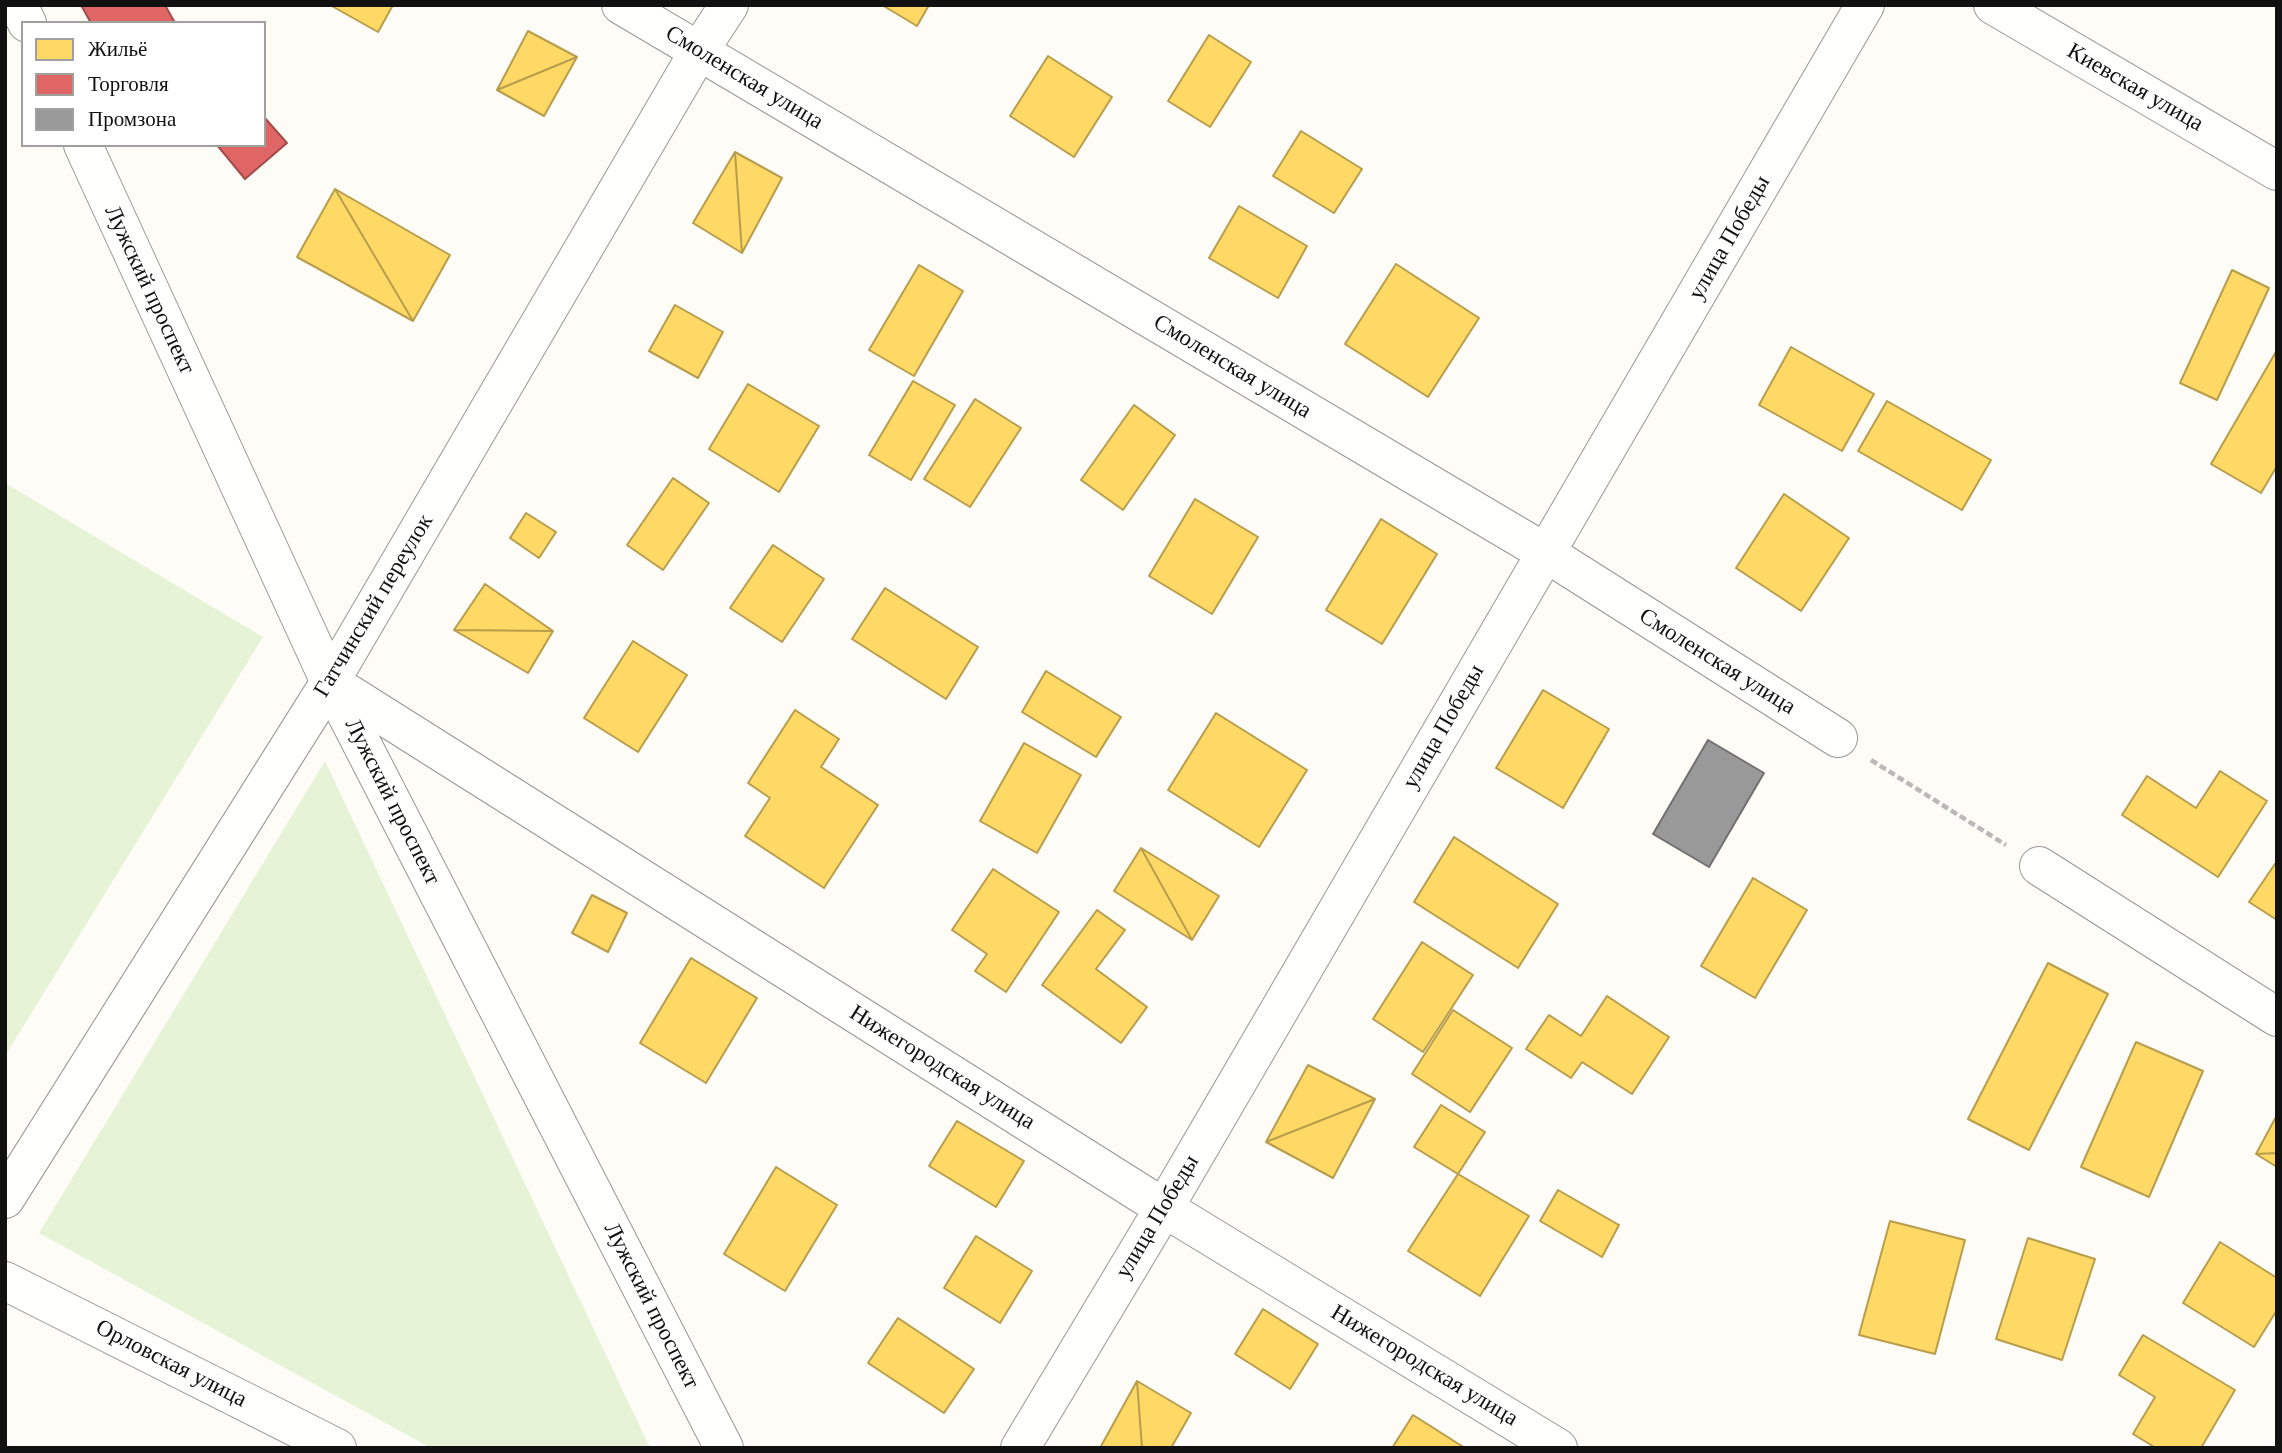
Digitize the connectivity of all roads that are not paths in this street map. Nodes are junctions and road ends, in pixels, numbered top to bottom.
1 (19, 5) edge
2 (621, 5) edge
3 (729, 5) edge
4 (1866, 5) edge
5 (1993, 5) edge
6 (26, 21) edge
7 (699, 51) junction
8 (84, 147) edge
9 (2277, 171) edge
10 (1546, 553) junction
11 (330, 682) junction
12 (1838, 738) road end
13 (2039, 866) road end
14 (2277, 1017) edge
15 (5, 1199) edge
16 (1164, 1208) junction
17 (5, 1280) edge
18 (337, 1448) edge
19 (724, 1448) edge
20 (1020, 1448) edge
21 (1558, 1448) edge

1 - 6 street
2 - 7 street, Смоленская улица
3 - 7 street, Гатчинский переулок
4 - 10 street, улица Победы
5 - 9 street, Киевская улица
7 - 10 street, Смоленская улица
7 - 11 street, Гатчинский переулок
8 - 11 street, Лужский проспект
10 - 12 street, Смоленская улица
10 - 16 street, улица Победы
11 - 15 street, Гатчинский переулок
11 - 16 street, Нижегородская улица
11 - 19 street, Лужский проспект
13 - 14 street
16 - 20 street, улица Победы
16 - 21 street, Нижегородская улица
17 - 18 street, Орловская улица

